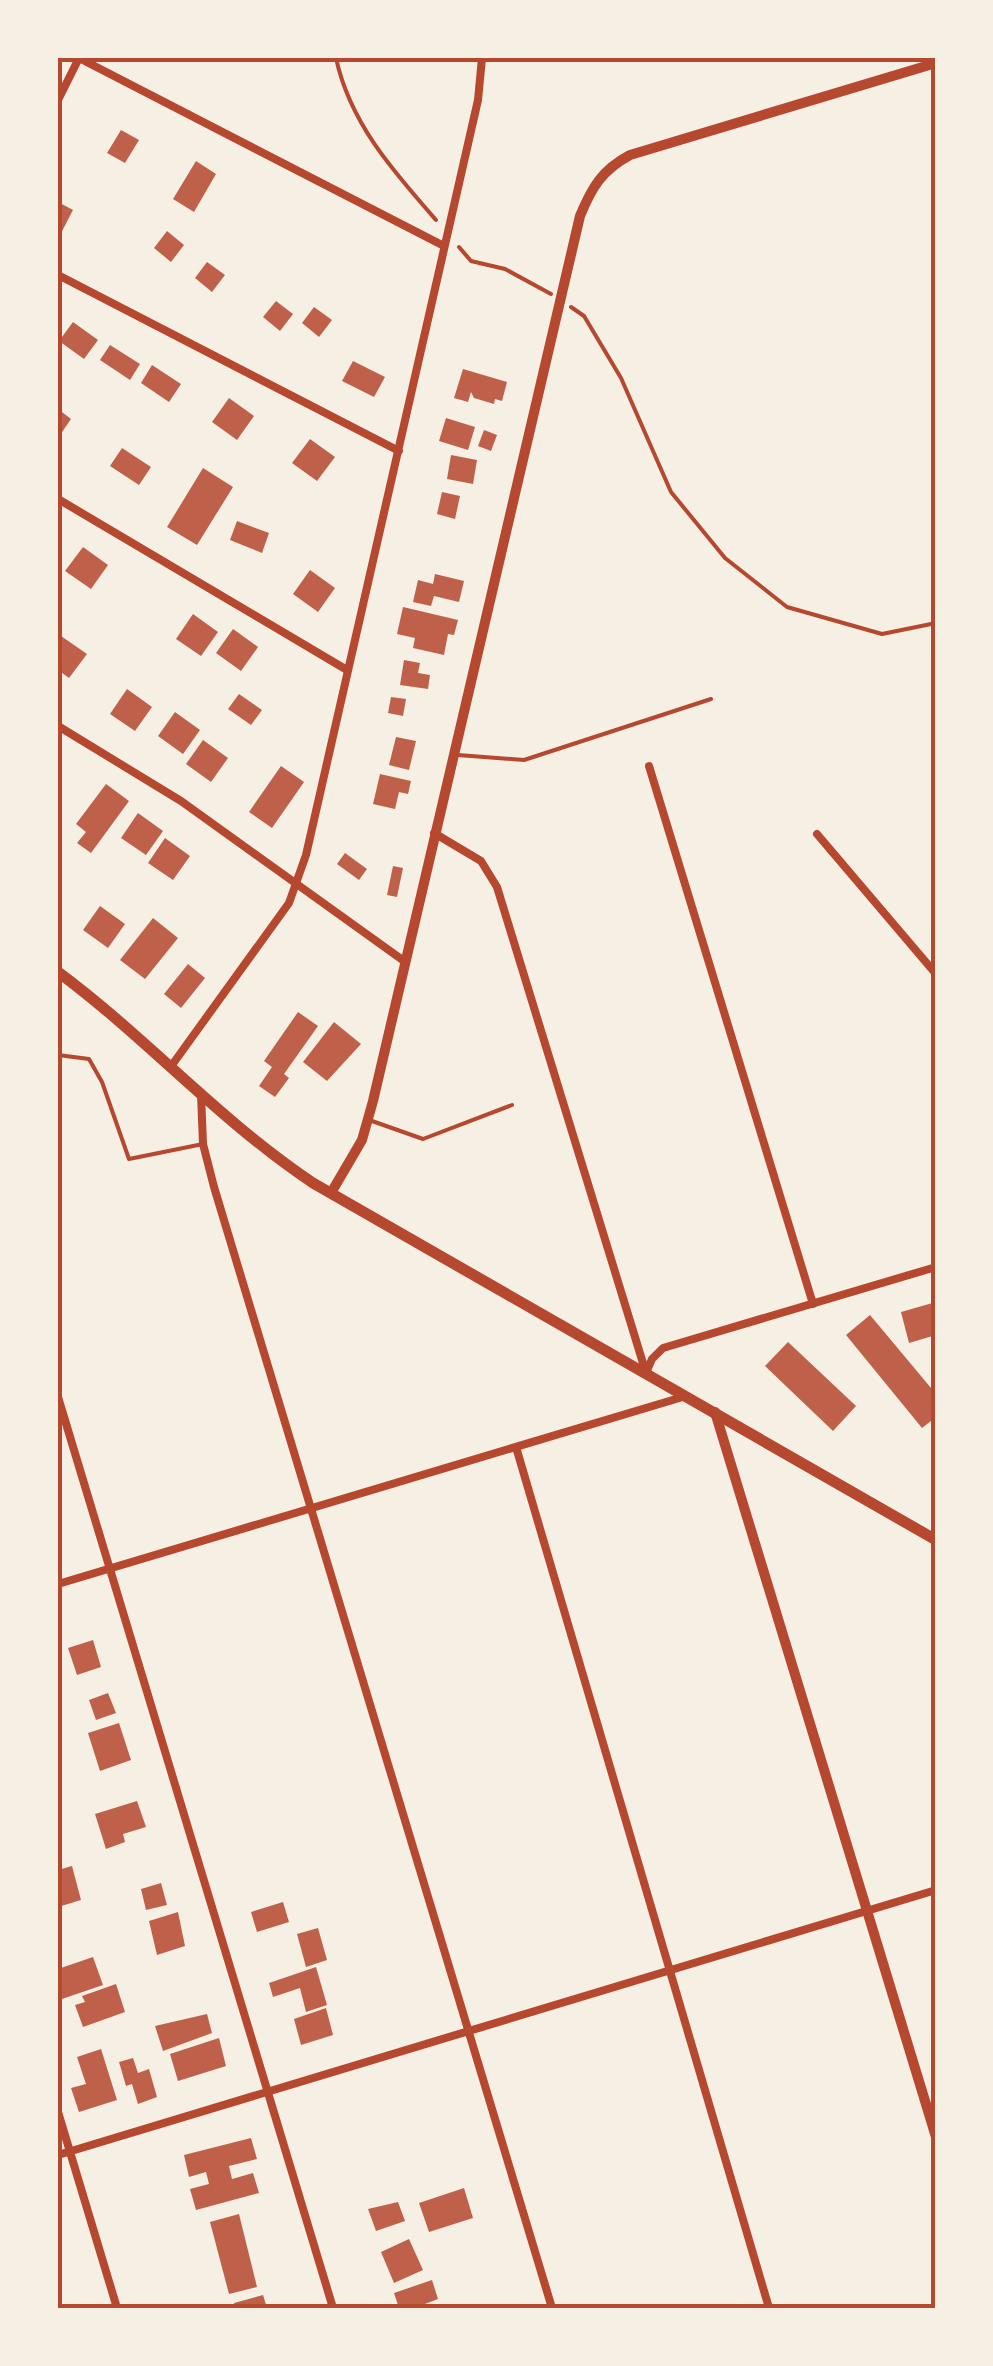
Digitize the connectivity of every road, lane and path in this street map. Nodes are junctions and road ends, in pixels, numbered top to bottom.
1 (79, 58) edge
2 (336, 58) edge
3 (482, 58) edge
4 (936, 63) edge
5 (58, 100) edge
6 (447, 233) junction
7 (444, 246) junction
8 (58, 274) edge
9 (561, 299) junction
10 (398, 451) junction
11 (58, 499) edge
12 (936, 623) edge
13 (348, 670) junction
14 (712, 699) dead end
15 (58, 726) edge
16 (453, 754) junction
17 (650, 766) dead end
18 (434, 832) junction
19 (817, 834) dead end
20 (298, 884) junction
21 (404, 961) junction
22 (58, 972) edge
23 (936, 974) edge
24 (58, 1055) edge
25 (172, 1064) junction
26 (201, 1094) junction
27 (512, 1105) dead end
28 (368, 1120) junction
29 (203, 1144) junction
30 (330, 1194) junction
31 (936, 1267) edge
32 (813, 1304) junction
33 (646, 1374) junction
34 (686, 1396) junction
35 (58, 1397) edge
36 (715, 1412) junction
37 (516, 1447) junction
38 (310, 1508) junction
39 (936, 1540) edge
40 (111, 1568) junction
41 (58, 1584) edge
42 (936, 1890) edge
43 (867, 1911) junction
44 (670, 1970) junction
45 (468, 2031) junction
46 (266, 2092) junction
47 (58, 2112) edge
48 (936, 2137) edge
49 (70, 2151) junction
50 (58, 2154) edge
51 (117, 2308) edge
52 (333, 2308) edge
53 (552, 2308) edge
54 (769, 2308) edge

1 - 5 street
1 - 7 street
2 - 6 path
3 - 6 street
4 - 9 street
6 - 7 street
6 - 9 path
7 - 10 street
8 - 10 street
9 - 12 path
9 - 16 street
10 - 13 street
11 - 13 street
13 - 20 street
14 - 16 lane
15 - 20 street
16 - 18 street
17 - 32 street
18 - 21 street
18 - 33 street
19 - 23 street
20 - 21 street
20 - 25 street
21 - 28 street
22 - 25 main road
24 - 29 lane
25 - 26 main road
26 - 29 street
26 - 30 main road
27 - 28 lane
28 - 30 street
29 - 38 street
30 - 33 main road
31 - 32 street
32 - 33 street
33 - 34 main road
34 - 36 main road
34 - 37 street
35 - 40 street
36 - 39 main road
36 - 43 street
37 - 38 street
37 - 44 street
38 - 40 street
38 - 45 street
40 - 41 street
40 - 46 street
42 - 43 street
43 - 44 street
43 - 48 street
44 - 45 street
44 - 54 street
45 - 46 street
45 - 53 street
46 - 49 street
46 - 52 street
47 - 49 street
49 - 50 street
49 - 51 street

